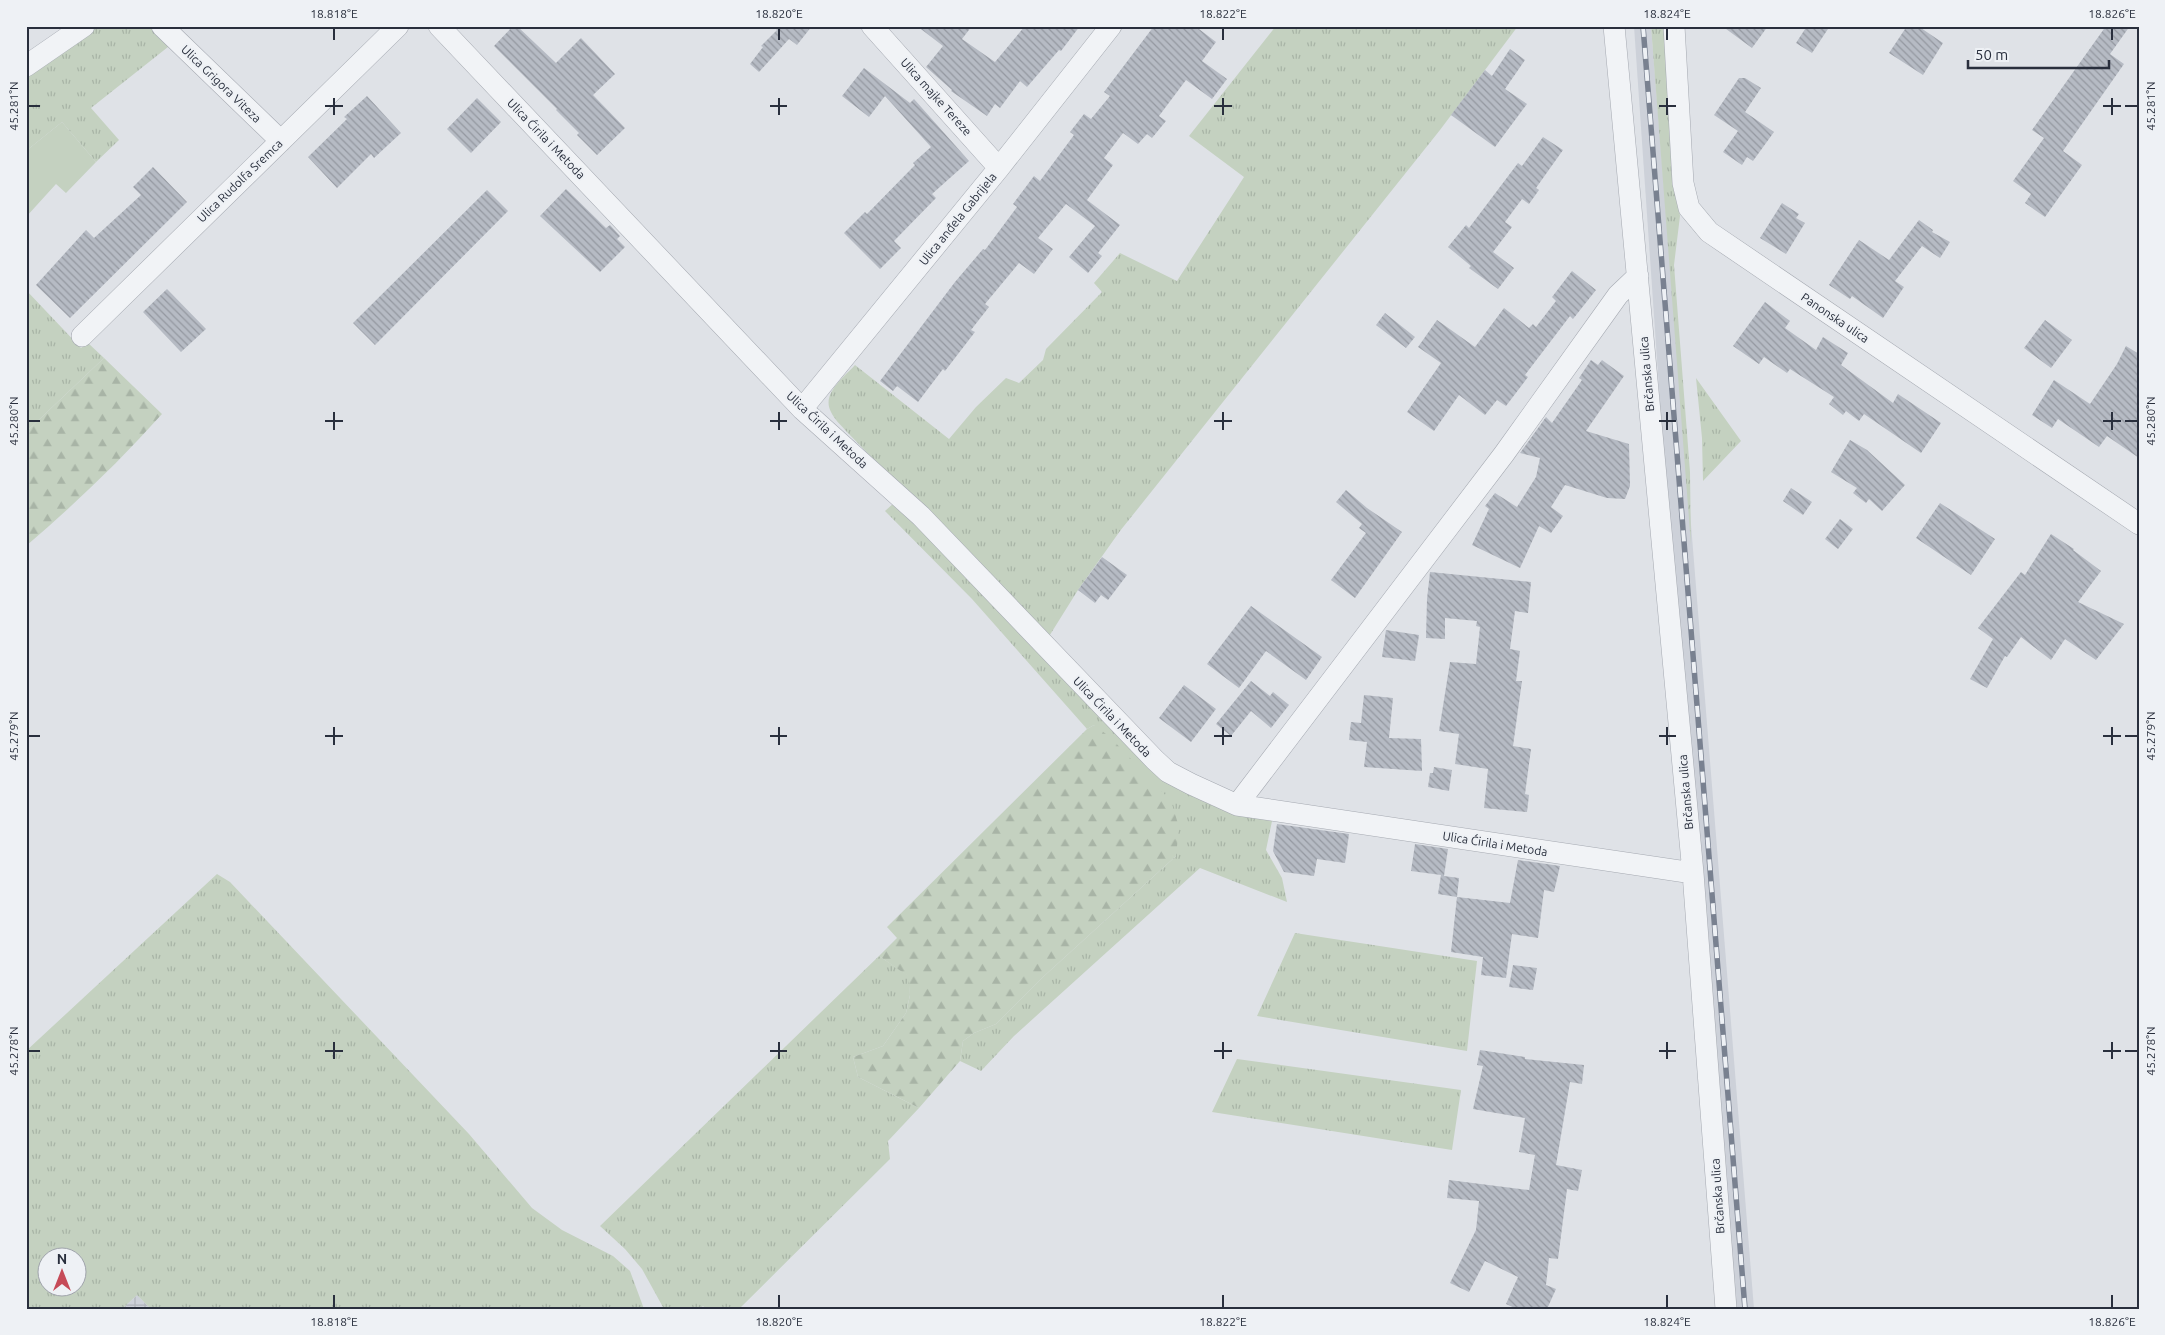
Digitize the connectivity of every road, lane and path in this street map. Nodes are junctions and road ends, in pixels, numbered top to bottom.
1 (84, 26) edge
2 (162, 26) edge
3 (398, 26) edge
4 (439, 26) edge
5 (872, 26) edge
6 (1111, 26) edge
7 (1614, 26) edge
8 (1674, 26) edge
9 (26, 66) edge
10 (281, 141) junction
11 (999, 168) junction
12 (1638, 276) junction
13 (82, 336) dead end
14 (802, 409) junction
15 (2139, 524) edge
16 (1237, 805) junction
17 (1693, 873) junction
18 (1726, 1309) edge

1 - 9 street
2 - 10 street, Ulica Grigora Viteza
3 - 10 street, Ulica Rudolfa Sremca
4 - 14 street, Ulica Ćirila i Metoda
5 - 11 street, Ulica majke Tereze
6 - 11 street, Ulica anđela Gabrijela
7 - 12 street, Brčanska ulica
8 - 15 street, Panonska ulica
10 - 13 street, Ulica Rudolfa Sremca
11 - 14 street, Ulica anđela Gabrijela
12 - 16 street
12 - 17 street, Brčanska ulica
14 - 16 street, Ulica Ćirila i Metoda
16 - 17 street, Ulica Ćirila i Metoda
17 - 18 street, Brčanska ulica

